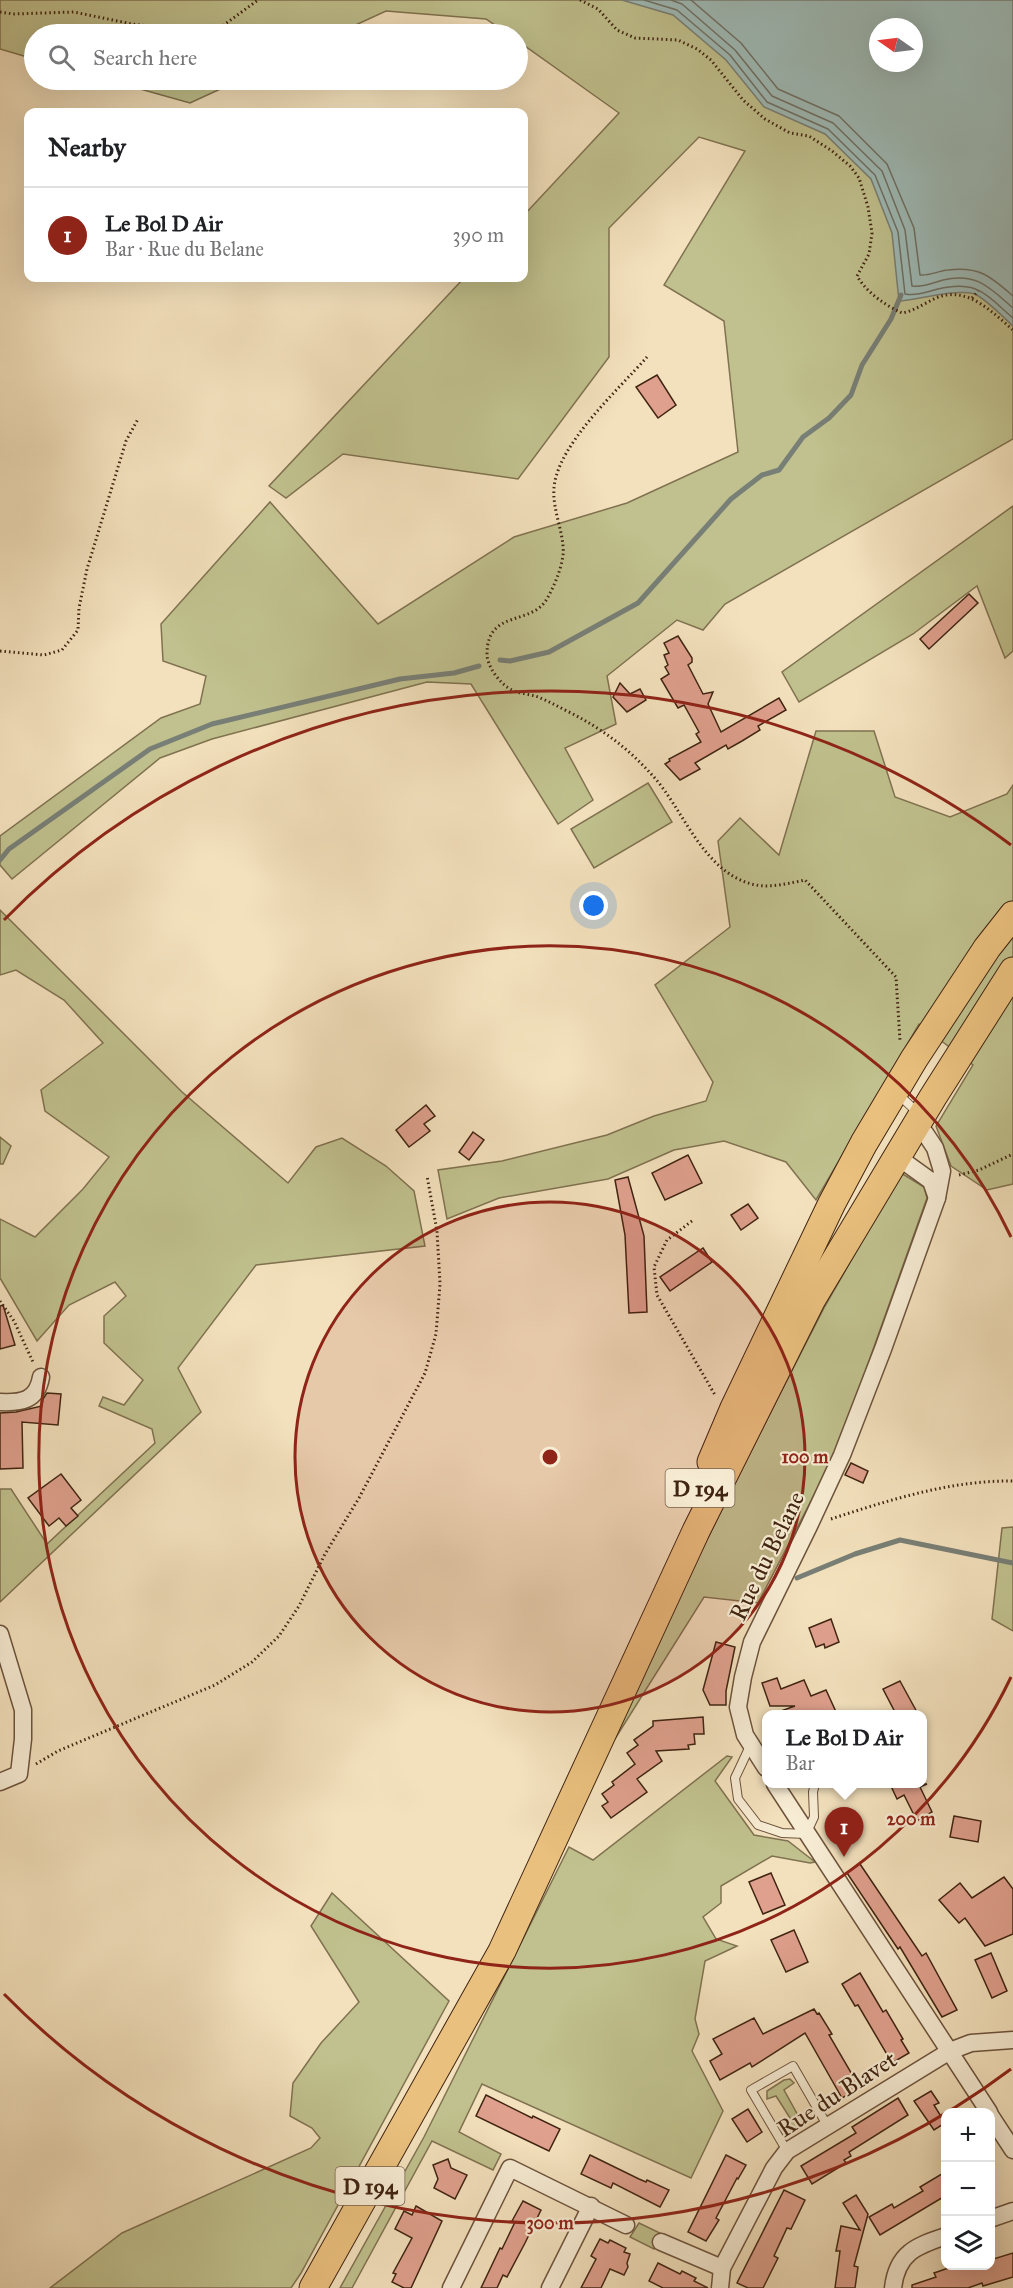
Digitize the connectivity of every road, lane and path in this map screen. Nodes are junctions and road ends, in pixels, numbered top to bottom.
1 (258, 0) edge
2 (580, 0) edge
3 (0, 12) edge
4 (132, 24) edge
5 (225, 24) edge
6 (978, 291) dead end
7 (972, 298) junction
8 (1013, 330) edge
9 (647, 357) dead end
10 (138, 419) dead end
11 (0, 651) edge
12 (1013, 915) edge
13 (1013, 971) edge
14 (900, 1046) dead end
15 (895, 1090) junction
16 (923, 1124) junction
17 (1013, 1154) edge
18 (906, 1163) dead end
19 (426, 1176) dead end
20 (942, 1179) junction
21 (937, 1198) junction
22 (692, 1221) dead end
23 (0, 1300) edge
24 (41, 1377) joint
25 (0, 1402) edge
26 (734, 1408) junction
27 (1013, 1481) edge
28 (809, 1526) junction
29 (0, 1634) edge
30 (751, 1744) junction
31 (762, 1762) edge
32 (19, 1774) junction
33 (0, 1782) edge
34 (777, 1788) edge
35 (814, 1788) edge
36 (806, 1834) junction
37 (1013, 2040) edge
38 (950, 2051) junction
39 (427, 2083) junction
40 (986, 2108) edge
41 (995, 2122) edge
42 (827, 2125) junction
43 (1013, 2150) edge
44 (787, 2151) junction
45 (591, 2206) junction
46 (1013, 2211) edge
47 (995, 2217) edge
48 (626, 2224) dead end
49 (941, 2237) edge
50 (661, 2242) dead end
51 (722, 2268) junction
52 (313, 2288) edge
53 (451, 2288) edge
54 (550, 2288) edge
55 (720, 2288) edge
56 (893, 2288) edge

1 - 5 path
2 - 7 path
3 - 4 path
6 - 7 path
7 - 8 path
9 - 14 path
10 - 11 path
12 - 15 main road, D 194
13 - 16 main road, D 194
15 - 16 lane
15 - 26 main road, D 194
16 - 20 street, Rue du Belane
16 - 39 main road, D 194
17 - 20 path
18 - 21 street
19 - 32 path
20 - 21 street, Rue du Belane
21 - 28 street, Rue du Belane
22 - 26 path
23 - 24 path
24 - 25 street
26 - 39 main road, D 194
27 - 28 path
28 - 30 street, Rue du Belane
29 - 32 street
30 - 31 street, Rue du Belane
30 - 36 lane
32 - 33 street
34 - 36 street
35 - 36 lane
36 - 38 street
37 - 38 street, Rue du Blavet
38 - 40 street
38 - 42 street, Rue du Blavet
39 - 52 main road, D 194
41 - 43 street
42 - 44 street, Rue du Blavet
42 - 44 lane
44 - 51 street, Rue du Blavet
45 - 48 street
45 - 53 street
45 - 54 street
46 - 47 street
49 - 56 street
50 - 51 street
51 - 55 street, Rue du Blavet

